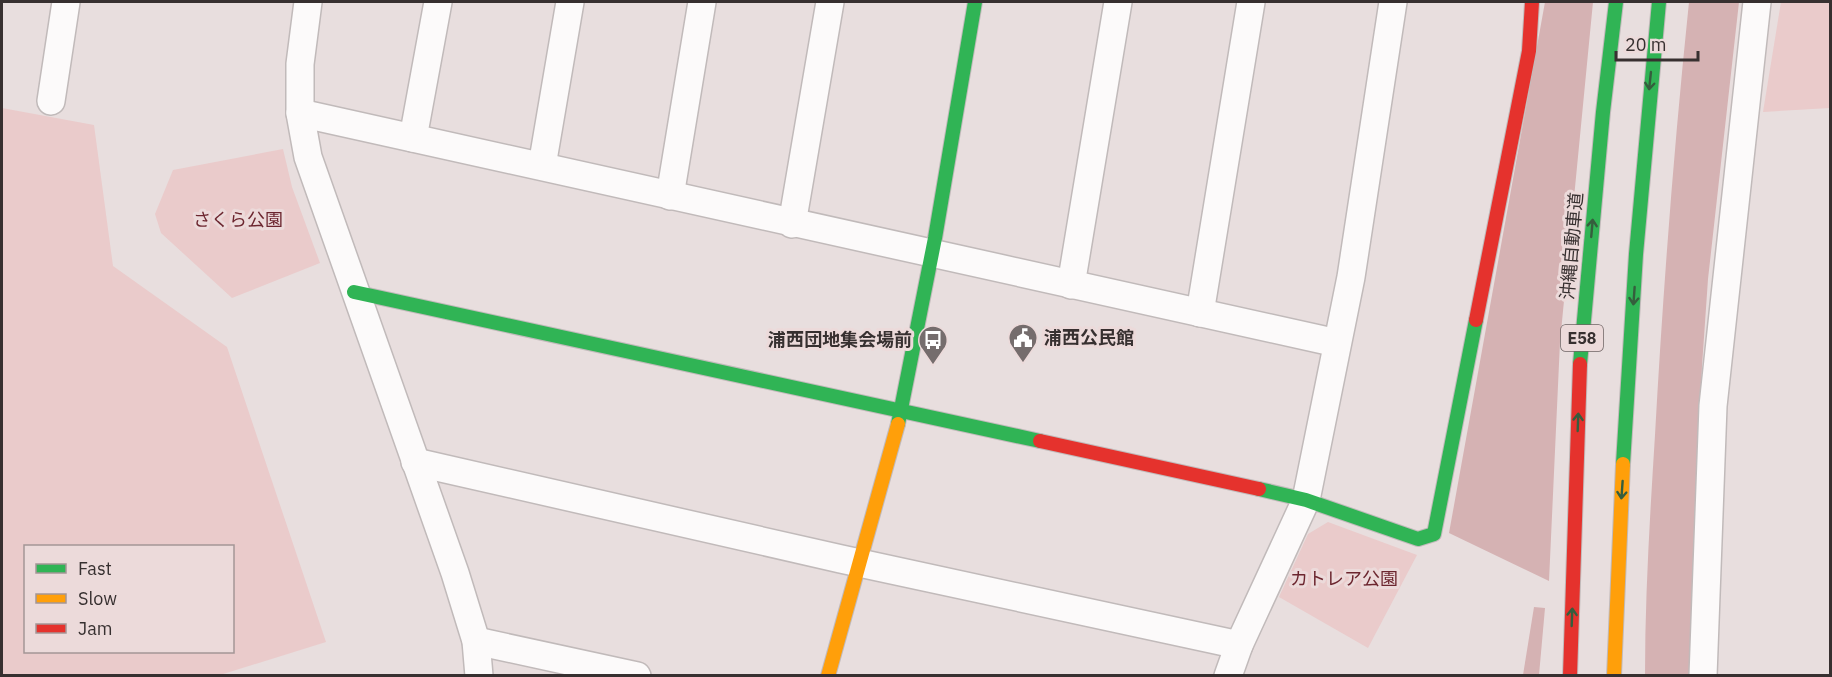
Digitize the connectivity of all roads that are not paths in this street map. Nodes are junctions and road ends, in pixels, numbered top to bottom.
1 (66, 2) edge
2 (308, 2) edge
3 (438, 2) edge
4 (570, 2) edge
5 (702, 2) edge
6 (830, 2) edge
7 (975, 2) edge
8 (1118, 2) edge
9 (1251, 2) edge
10 (1393, 2) edge
11 (1532, 2) edge
12 (1616, 2) edge
13 (1659, 2) edge
14 (1757, 2) edge
15 (51, 101) dead end
16 (300, 113) junction
17 (413, 138) junction
18 (542, 166) junction
19 (670, 196) junction
20 (792, 224) junction
21 (933, 253) junction
22 (1071, 285) junction
23 (354, 292) junction
24 (1200, 313) junction
25 (1337, 343) junction
26 (902, 410) junction
27 (415, 462) junction
28 (1306, 500) junction
29 (859, 563) junction
30 (476, 640) junction
31 (1239, 645) junction
32 (479, 675) edge
33 (637, 675) edge
34 (828, 675) edge
35 (1228, 675) edge
36 (1570, 675) edge
37 (1614, 675) edge
38 (1703, 675) edge

1 - 15 street
2 - 16 street
3 - 17 street
4 - 18 street
5 - 19 street
6 - 20 street
7 - 21 main road
8 - 22 street
9 - 24 street
10 - 25 street
11 - 28 main road
36 -> 12 main road, 沖縄自動車道 / E58
13 -> 37 main road
14 - 38 street
16 - 17 street
16 - 23 street
17 - 18 street
18 - 19 street
19 - 20 street
20 - 21 street
21 - 22 street
21 - 26 main road
22 - 24 street
23 - 26 main road
23 - 27 street
24 - 25 street
25 - 28 street
26 - 28 main road
26 - 29 main road
27 - 29 street
27 - 30 street
28 - 31 street
29 - 31 street
29 - 34 main road
30 - 32 street
30 - 33 street
31 - 35 street

